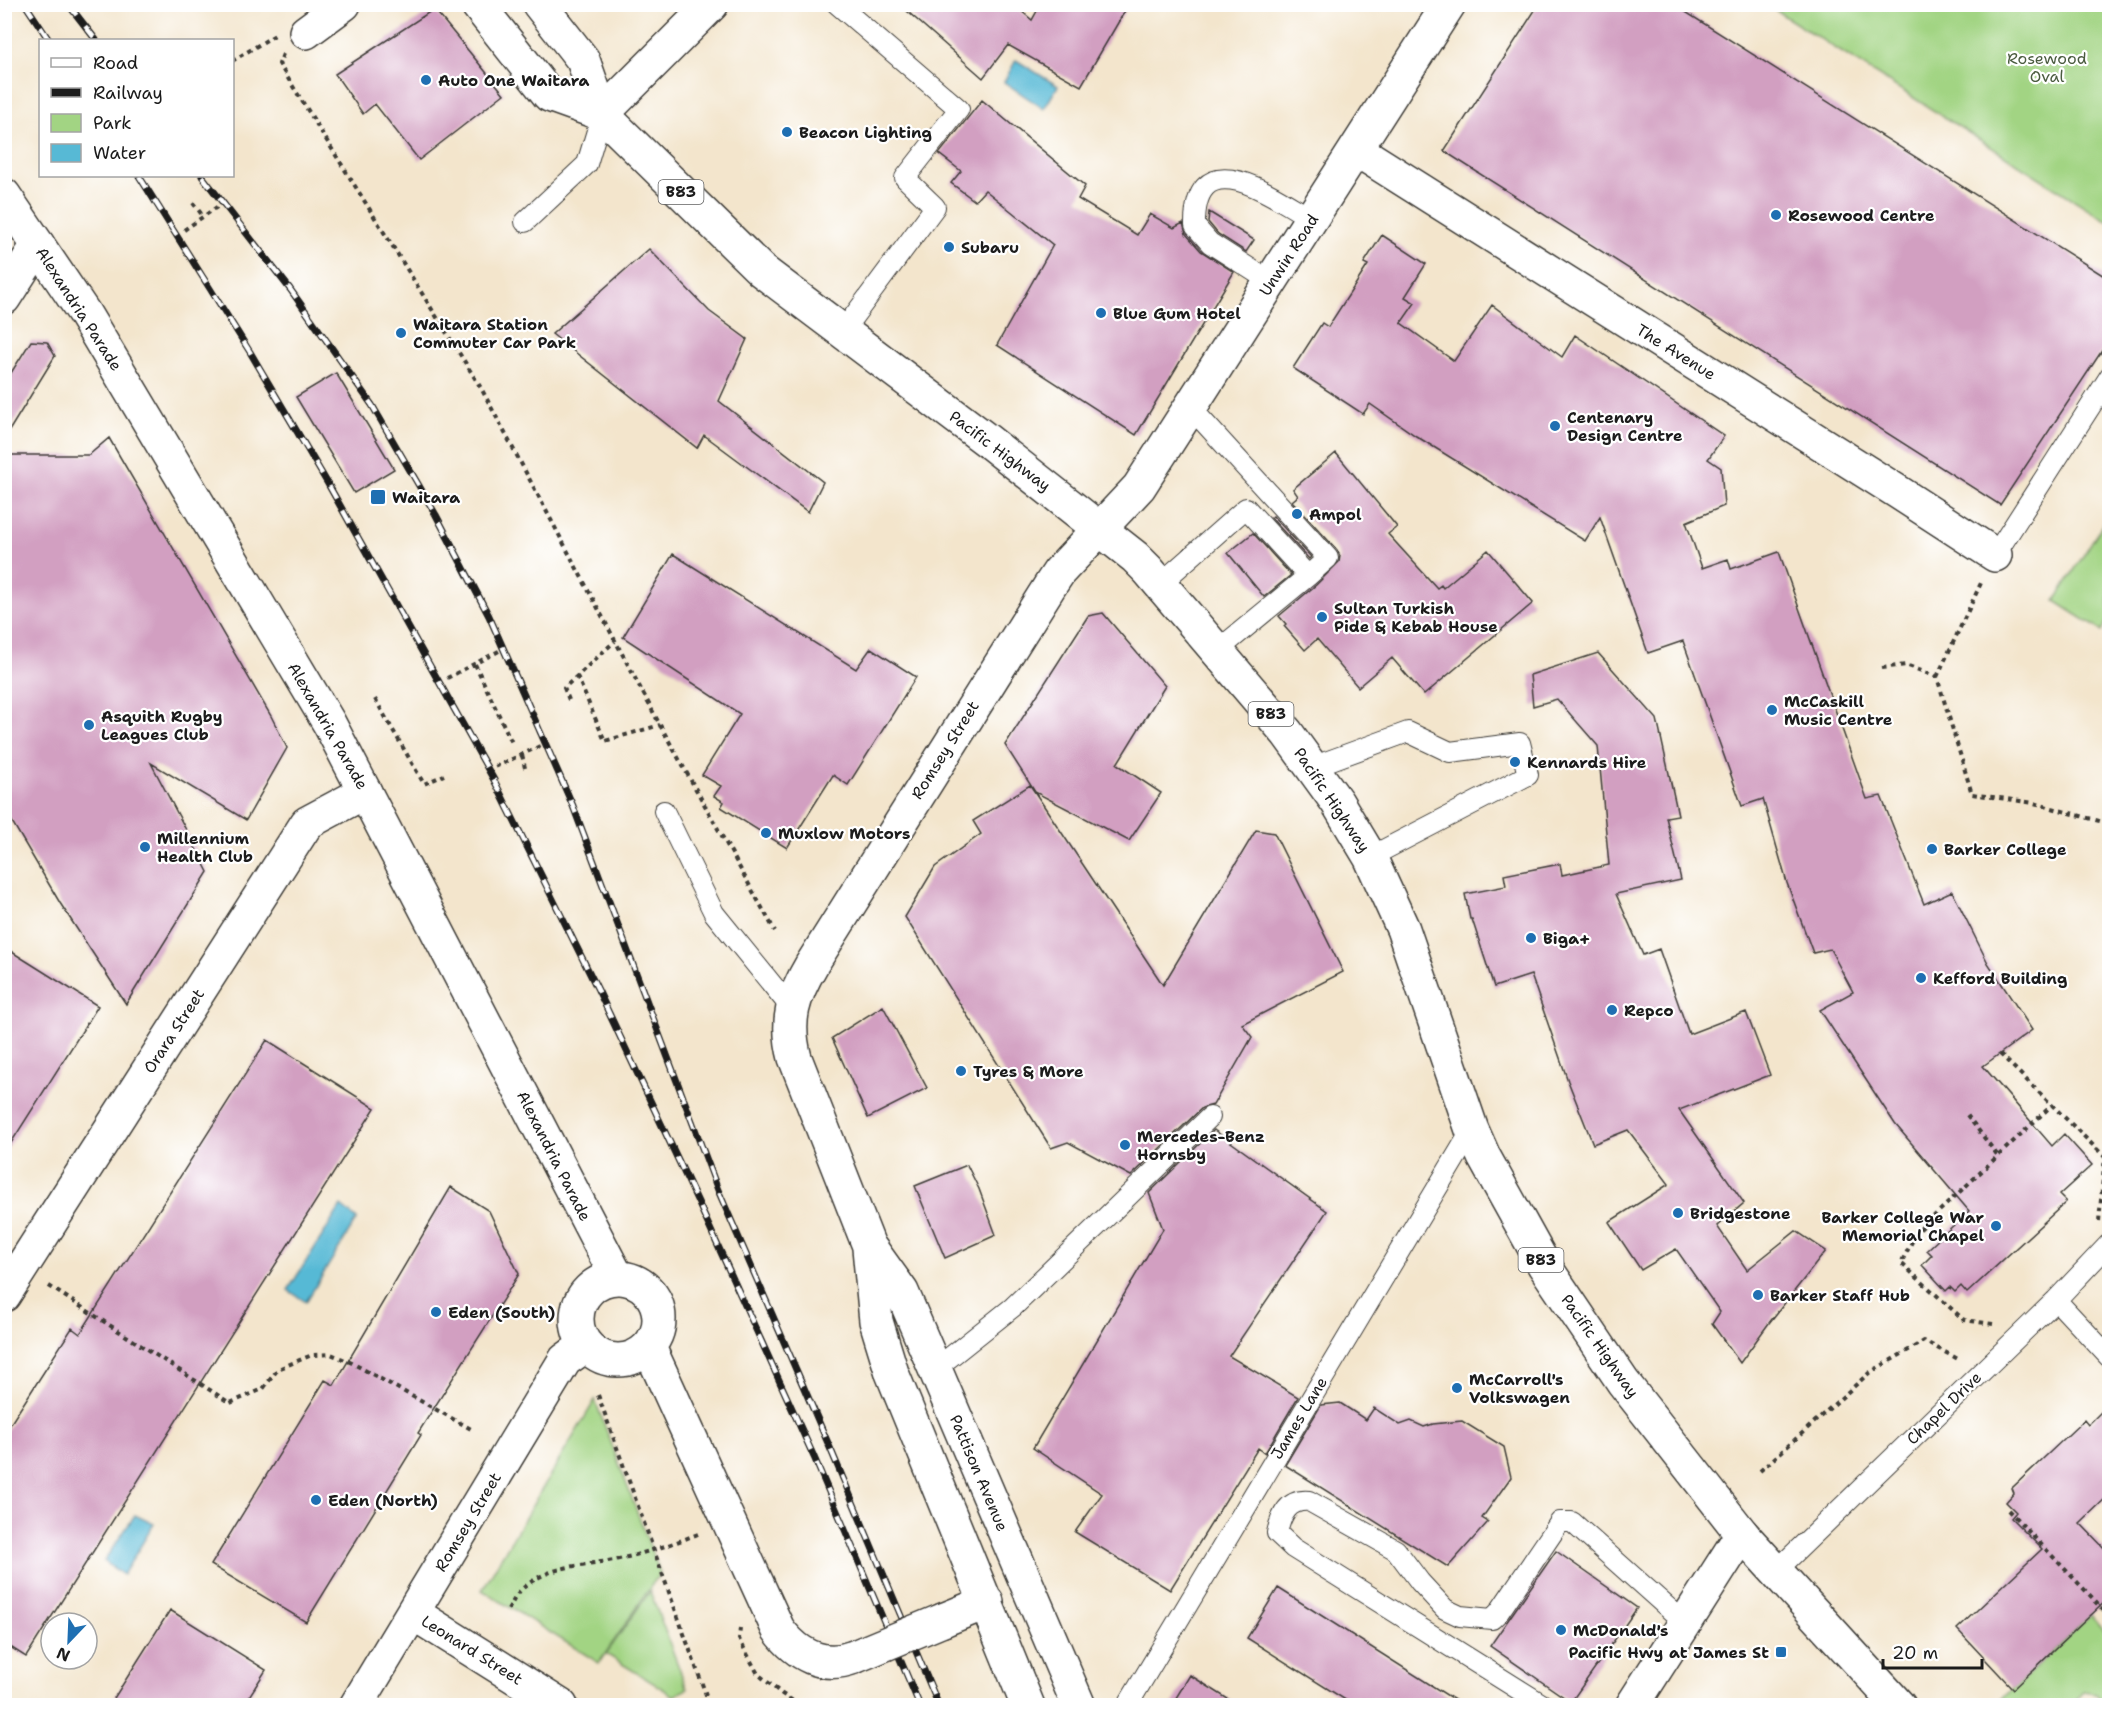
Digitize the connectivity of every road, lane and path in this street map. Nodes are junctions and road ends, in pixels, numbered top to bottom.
1 (344, 4) edge
2 (477, 4) edge
3 (539, 4) edge
4 (712, 4) edge
5 (837, 4) edge
6 (1449, 4) edge
7 (291, 40) junction
8 (234, 60) edge
9 (602, 114) junction
10 (1357, 150) junction
11 (4, 195) edge
12 (193, 203) dead end
13 (217, 207) dead end
14 (203, 216) junction
15 (1312, 219) junction
16 (525, 222) dead end
17 (184, 230) dead end
18 (38, 245) junction
19 (1271, 282) junction
20 (4, 298) edge
21 (842, 332) junction
22 (2109, 376) edge
23 (1191, 408) junction
24 (1268, 490) junction
25 (1246, 508) junction
26 (1100, 528) junction
27 (1995, 555) junction
28 (1308, 576) junction
29 (1160, 584) junction
30 (615, 641) junction
31 (499, 651) dead end
32 (1217, 651) junction
33 (475, 664) junction
34 (1882, 668) dead end
35 (577, 676) junction
36 (1937, 677) junction
37 (447, 678) dead end
38 (375, 699) dead end
39 (569, 700) dead end
40 (660, 726) junction
41 (513, 745) dead end
42 (540, 746) dead end
43 (522, 755) junction
44 (495, 767) dead end
45 (1312, 767) junction
46 (525, 768) dead end
47 (444, 775) dead end
48 (365, 792) junction
49 (664, 811) dead end
50 (2109, 824) edge
51 (1370, 857) junction
52 (775, 931) dead end
53 (798, 994) junction
54 (2000, 1054) dead end
55 (2052, 1106) junction
56 (1967, 1115) dead end
57 (1210, 1117) dead end
58 (1472, 1130) junction
59 (1998, 1156) junction
60 (2109, 1243) edge
61 (869, 1246) junction
62 (2096, 1258) junction
63 (617, 1277) junction
64 (13, 1281) edge
65 (2056, 1300) junction
66 (2026, 1329) junction
67 (586, 1345) junction
68 (649, 1347) junction
69 (2109, 1358) edge
70 (933, 1366) junction
71 (1982, 1371) junction
72 (598, 1395) dead end
73 (473, 1430) dead end
74 (1760, 1471) dead end
75 (2008, 1509) dead end
76 (703, 1533) dead end
77 (1742, 1534) junction
78 (655, 1550) junction
79 (1776, 1571) junction
80 (987, 1602) junction
81 (508, 1610) dead end
82 (413, 1613) junction
83 (2109, 1616) edge
84 (1685, 1623) junction
85 (356, 1706) edge
86 (561, 1706) edge
87 (710, 1706) edge
88 (1028, 1706) edge
89 (1078, 1706) edge
90 (1126, 1706) edge
91 (1545, 1706) edge
92 (1632, 1706) edge
93 (1899, 1706) edge

1 - 7 street
2 - 9 street, Pacific Highway / B83
3 - 9 street, Pacific Highway / B83
4 - 9 street
5 - 21 lane
6 - 10 street, Unwin Road
7 - 8 path
7 - 30 path
9 - 16 lane
9 - 21 street, Pacific Highway / B83
10 - 15 street, Unwin Road
10 - 27 street, The Avenue
11 - 18 street, Alexandria Parade
12 - 14 path
13 - 14 path
14 - 17 path
15 - 19 street, Unwin Road
15 - 19 lane
18 - 20 street
18 - 48 street, Alexandria Parade
19 - 23 street, Unwin Road
21 - 26 street, Pacific Highway / B83
22 - 27 lane
23 - 24 lane
23 - 26 street, Unwin Road
24 - 25 lane
24 - 28 lane
25 - 28 lane
25 - 29 lane
26 - 29 street, Pacific Highway / B83
26 - 53 street, Romsey Street
27 - 36 path
28 - 32 lane
29 - 32 street, Pacific Highway / B83
30 - 35 path
30 - 40 path
31 - 33 path
32 - 45 street, Pacific Highway / B83
33 - 37 path
33 - 41 path
34 - 36 path
35 - 39 path
35 - 40 path
36 - 50 path
38 - 47 path
40 - 52 path
42 - 43 path
43 - 44 path
43 - 46 path
45 - 51 street, Pacific Highway / B83
45 - 51 lane
48 - 63 street, Alexandria Parade
48 - 64 street, Orara Street
49 - 53 lane
51 - 58 street, Pacific Highway / B83
53 - 61 street, Pattison Avenue
54 - 55 path
55 - 59 path
55 - 62 path
56 - 59 path
57 - 70 lane
58 - 77 street, Pacific Highway / B83
58 - 90 lane, James Lane
59 - 66 path
60 - 62 lane, Chapel Drive
61 - 70 street, Pattison Avenue
61 - 80 street, Pattison Avenue
62 - 65 lane, Chapel Drive
63 - 67 street
63 - 68 street
64 - 73 path
65 - 66 lane, Chapel Drive
65 - 69 lane
66 - 71 lane, Chapel Drive
67 - 68 street
67 - 82 street, Romsey Street
68 - 80 street, bridge
70 - 89 street, Pattison Avenue
71 - 74 path
71 - 79 lane, Chapel Drive
72 - 78 path
75 - 83 path
76 - 78 path
77 - 79 street, Pacific Highway / B83
77 - 84 street
78 - 81 path
78 - 87 path
79 - 93 street, Pacific Highway / B83
80 - 88 street, Pattison Avenue
82 - 85 street, Romsey Street
82 - 86 street, Leonard Street
84 - 91 lane
84 - 92 street

